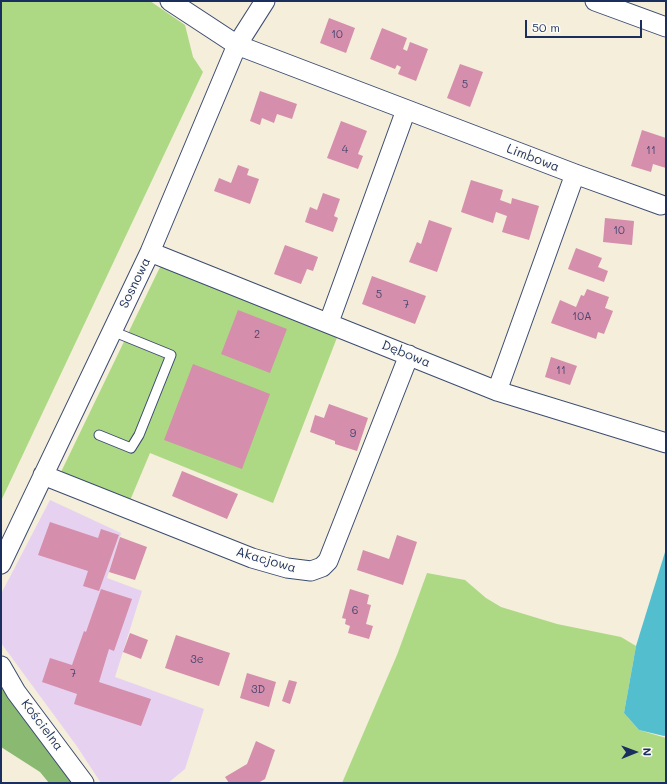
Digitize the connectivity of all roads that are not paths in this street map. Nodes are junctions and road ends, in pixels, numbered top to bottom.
1 (170, 1) edge
2 (265, 1) edge
3 (596, 1) edge
4 (666, 27) edge
5 (237, 45) junction
6 (406, 110) junction
7 (575, 174) junction
8 (661, 205) dead end
9 (150, 252) junction
10 (329, 322) junction
11 (112, 331) junction
12 (409, 355) junction
13 (497, 391) junction
14 (99, 435) dead end
15 (666, 443) edge
16 (43, 475) junction
17 (1, 564) edge
18 (1, 666) edge
19 (84, 783) edge

1 - 5 street, Limbowa
2 - 5 street, Sosnowa
3 - 4 street
5 - 6 street, Limbowa
5 - 9 street, Sosnowa
6 - 7 street, Limbowa
6 - 10 street
7 - 8 street, Limbowa
7 - 13 street
9 - 10 street, Dębowa
9 - 11 street, Sosnowa
10 - 12 street, Dębowa
11 - 14 lane
11 - 16 street, Sosnowa
12 - 13 street, Dębowa
12 - 16 street, Akacjowa
13 - 15 street, Dębowa
16 - 17 street, Sosnowa
18 - 19 street, Kościelna

